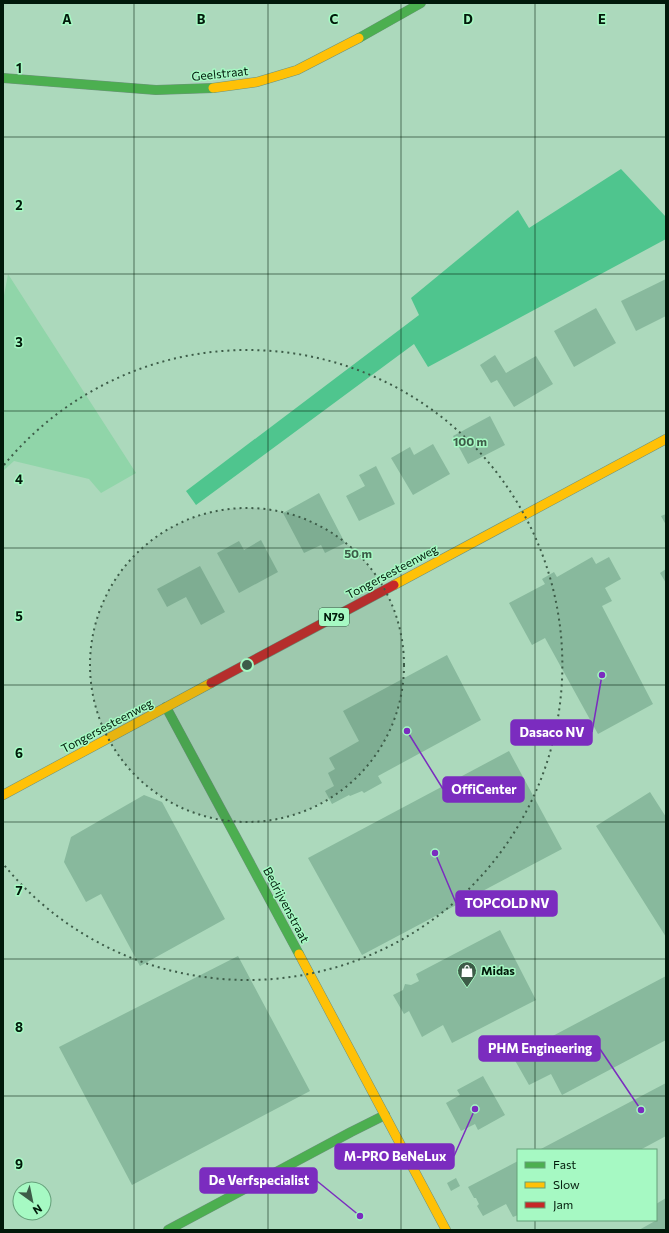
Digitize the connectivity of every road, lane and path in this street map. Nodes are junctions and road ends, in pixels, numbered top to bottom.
1 (421, 3) edge
2 (3, 78) edge
3 (666, 439) edge
4 (166, 707) junction
5 (3, 795) edge
6 (385, 1115) junction
7 (168, 1230) edge
8 (446, 1230) edge

1 - 2 street, Geelstraat
3 - 4 street, Tongersesteenweg / N79
4 - 5 street, Tongersesteenweg / N79
4 - 6 street, Bedrijvenstraat
6 - 7 street
6 - 8 street, Bedrijvenstraat

